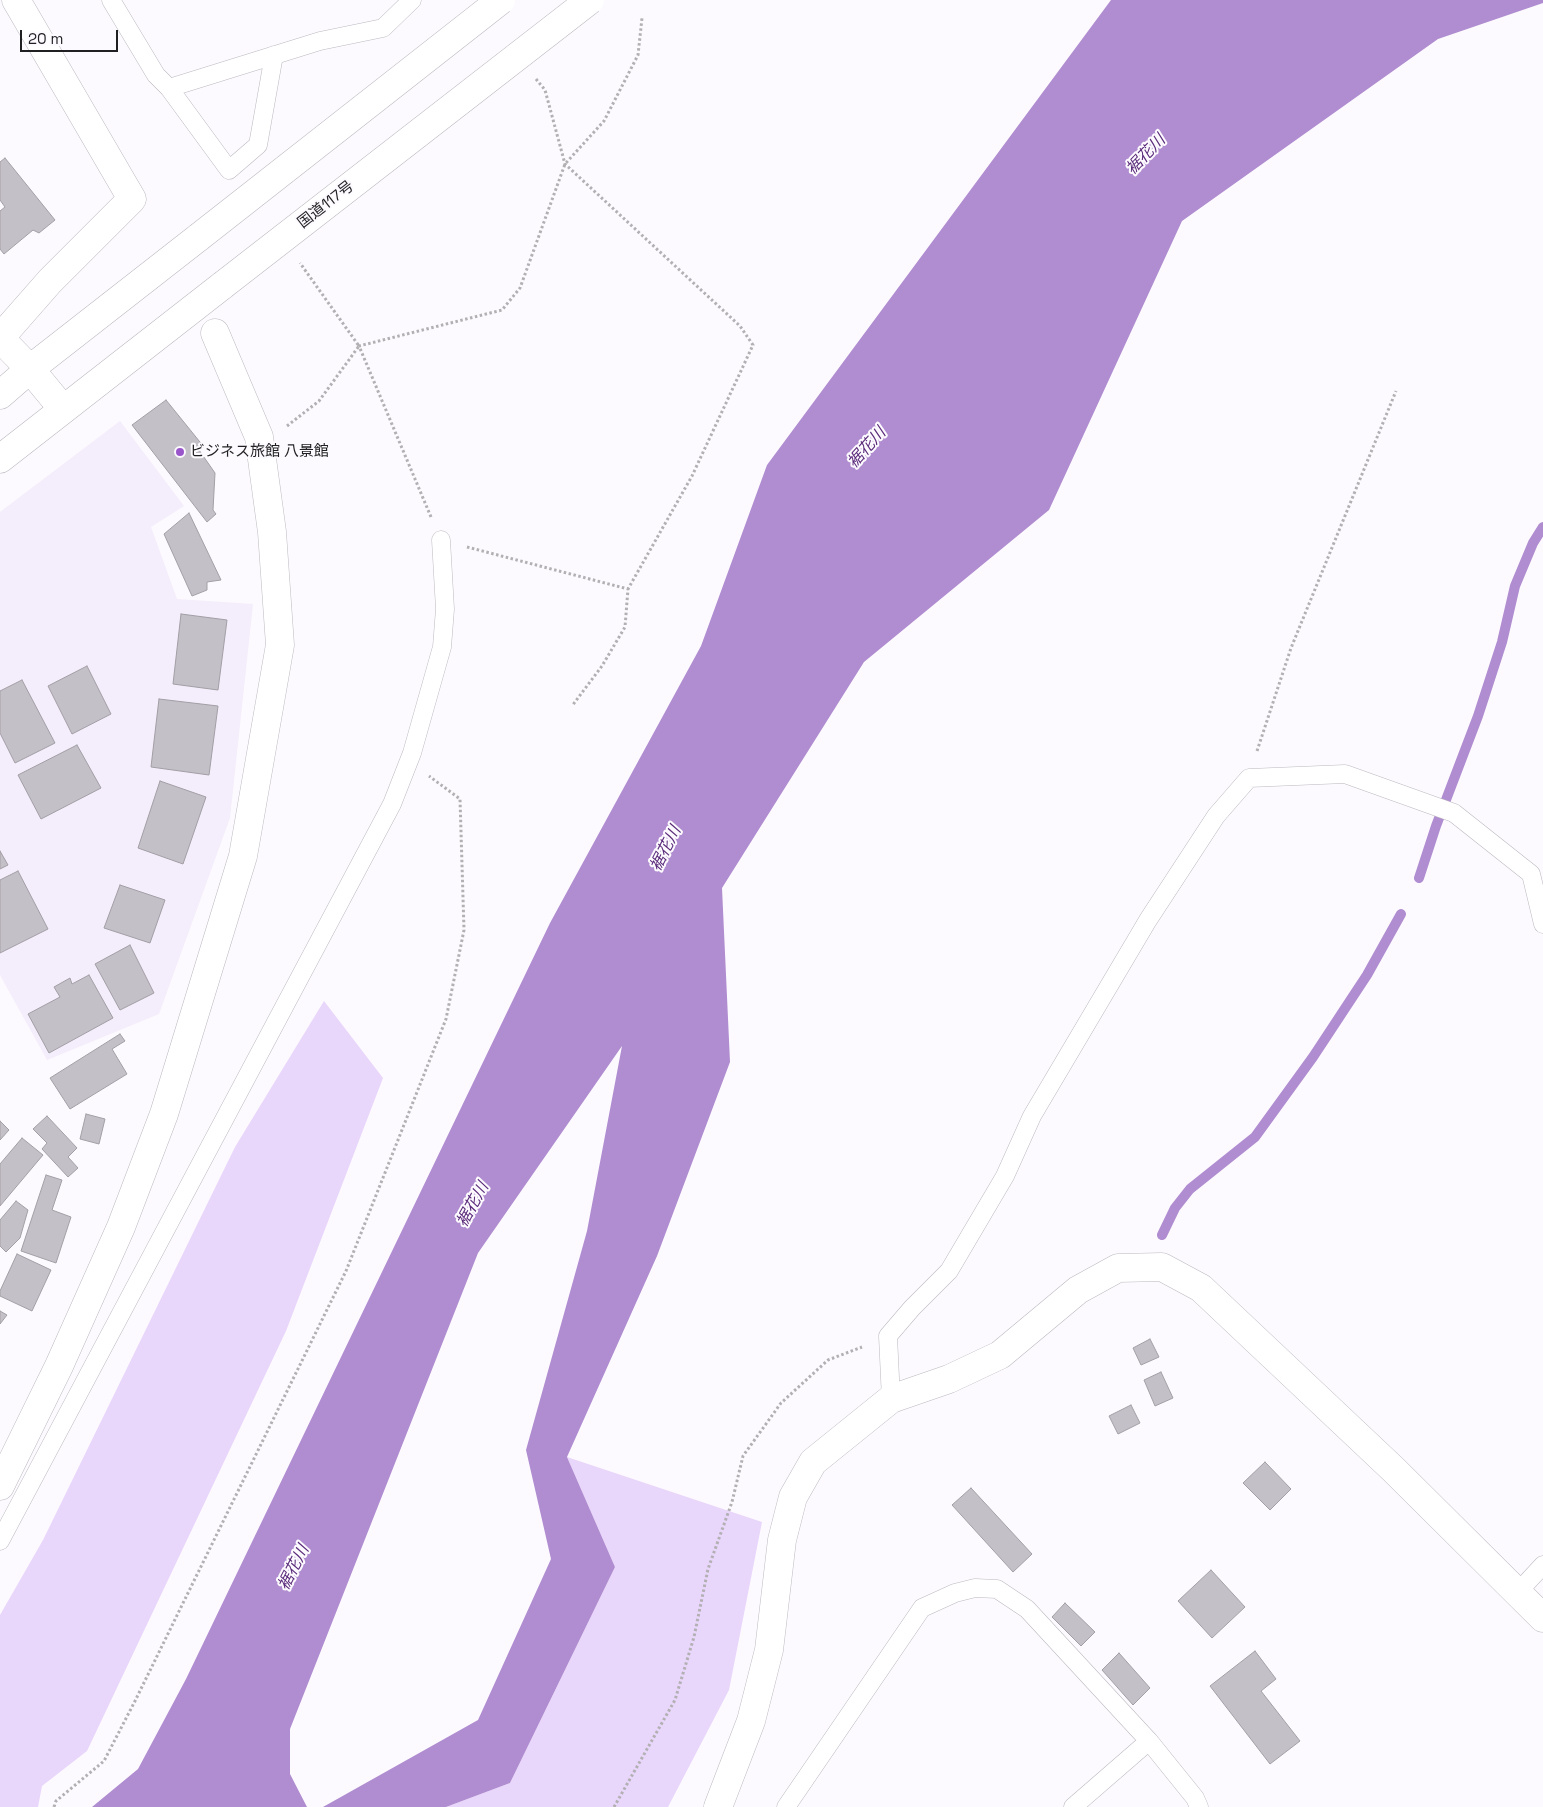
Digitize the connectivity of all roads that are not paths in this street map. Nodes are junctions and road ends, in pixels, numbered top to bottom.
1 (16, 0) edge
2 (111, 0) edge
3 (412, 0) edge
4 (502, 0) edge
5 (590, 0) edge
6 (274, 55) junction
7 (169, 88) junction
8 (215, 333) dead end
9 (30, 369) junction
10 (0, 395) edge
11 (63, 409) junction
12 (0, 459) edge
13 (441, 540) road end
14 (1537, 870) edge
15 (1543, 924) edge
16 (891, 1400) junction
17 (0, 1486) edge
18 (0, 1541) edge
19 (1543, 1565) edge
20 (1518, 1593) junction
21 (1543, 1618) edge
22 (1149, 1741) junction
23 (718, 1807) edge
24 (786, 1807) edge
25 (1073, 1807) edge
26 (1199, 1807) edge

1 - 9 main road
2 - 7 lane
3 - 6 lane
4 - 9 main road, bridge
5 - 11 main road, 国道117号, bridge
6 - 7 lane
6 - 7 lane
8 - 17 main road
9 - 10 main road
9 - 11 main road
11 - 12 main road, 国道117号
13 - 18 lane
14 - 15 lane
14 - 16 lane
16 - 20 main road
16 - 23 main road
19 - 20 lane
20 - 21 main road
22 - 24 lane
22 - 25 lane
22 - 26 lane

